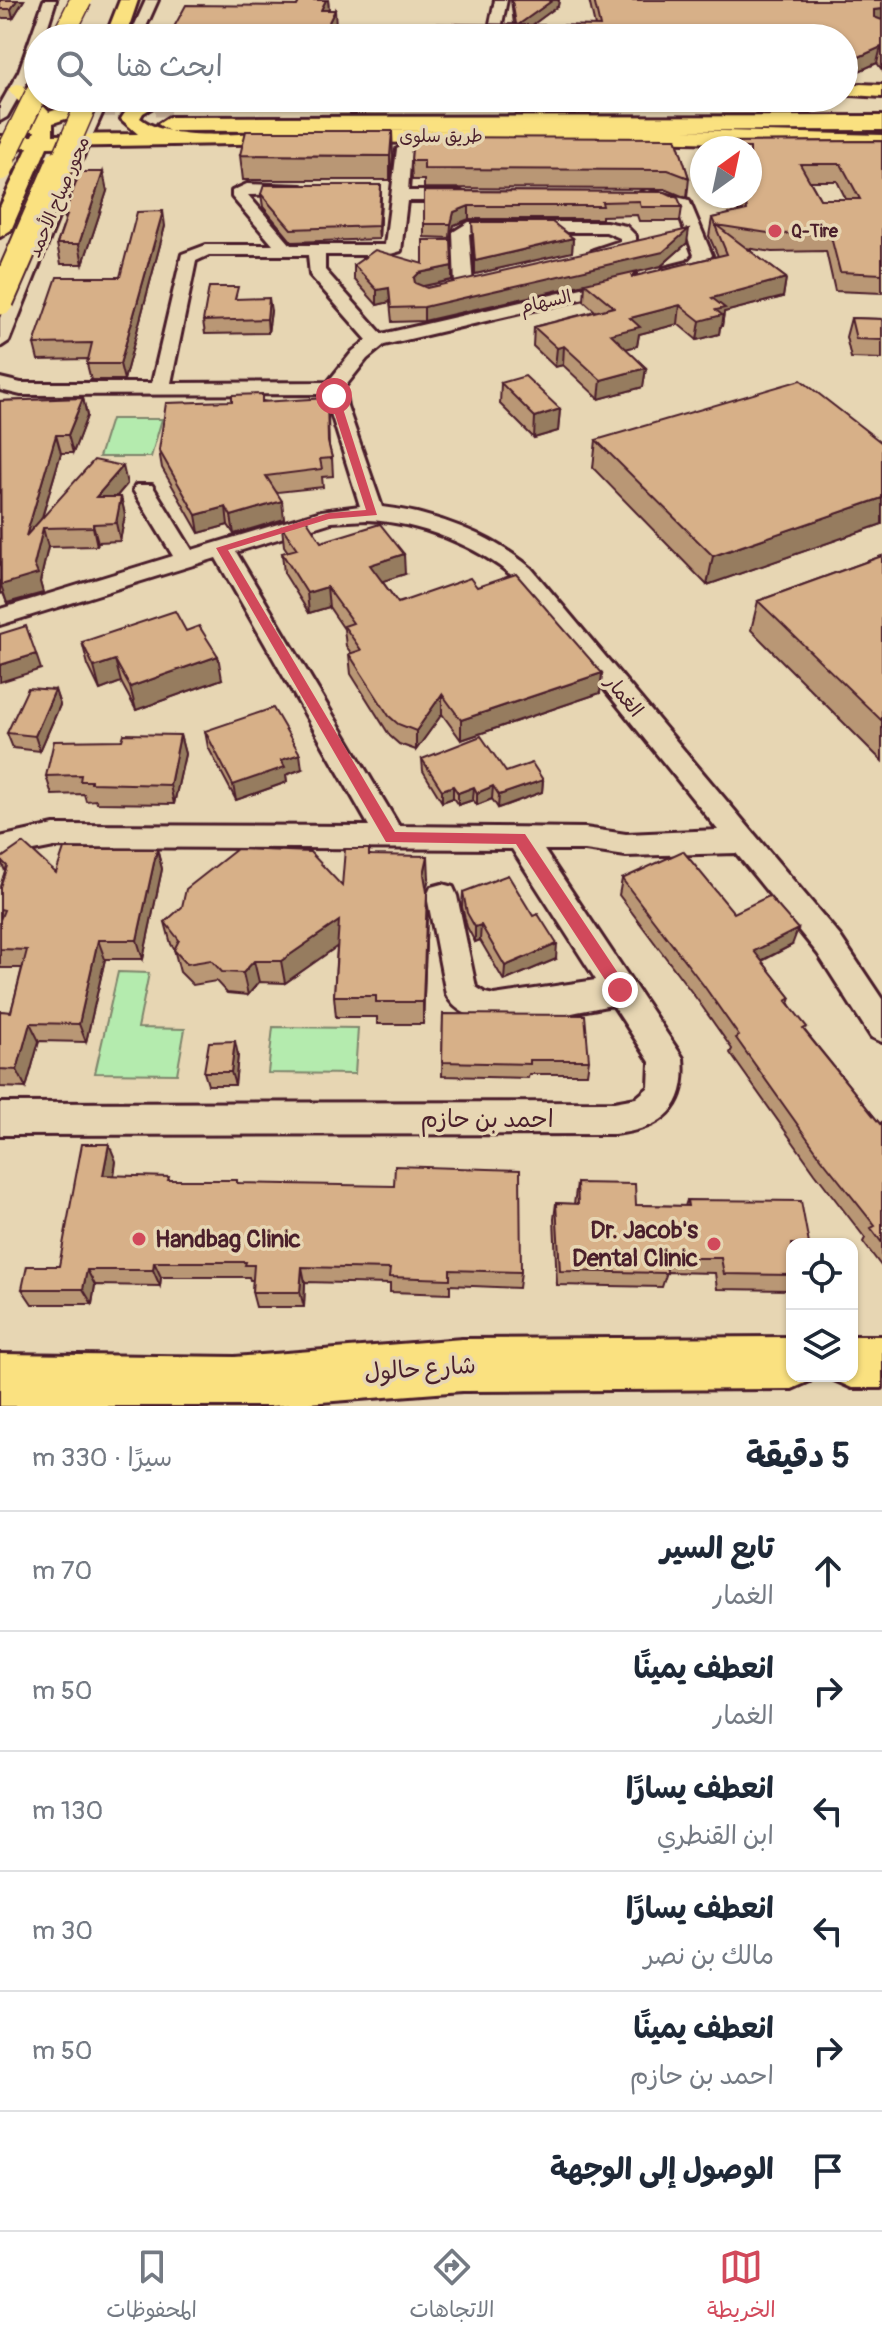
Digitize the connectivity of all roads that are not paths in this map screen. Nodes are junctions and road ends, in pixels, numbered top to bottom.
1 (50, 0) edge
2 (68, 0) edge
3 (81, 0) edge
4 (129, 0) edge
5 (152, 0) edge
6 (501, 0) edge
7 (42, 24) edge
8 (69, 24) edge
9 (71, 24) edge
10 (120, 24) edge
11 (141, 24) edge
12 (496, 24) edge
13 (20, 85) edge
14 (858, 107) edge
15 (882, 107) edge
16 (46, 112) edge
17 (49, 112) edge
18 (52, 112) edge
19 (55, 112) edge
20 (91, 112) edge
21 (93, 112) edge
22 (134, 112) edge
23 (524, 112) edge
24 (0, 117) edge
25 (166, 117) edge
26 (882, 123) edge
27 (0, 125) edge
28 (189, 138) junction
29 (882, 138) edge
30 (0, 139) edge
31 (83, 140) junction
32 (42, 141) junction
33 (762, 142) edge
34 (690, 145) edge
35 (882, 147) edge
36 (404, 149) dead end
37 (762, 151) edge
38 (74, 160) junction
39 (0, 167) edge
40 (308, 189) edge
41 (395, 192) junction
42 (628, 195) edge
43 (476, 196) edge
44 (0, 230) edge
45 (286, 250) junction
46 (317, 250) junction
47 (585, 257) edge
48 (465, 286) edge
49 (0, 301) edge
50 (0, 341) edge
51 (378, 341) junction
52 (0, 384) edge
53 (334, 388) junction
54 (21, 389) junction
55 (160, 389) junction
56 (0, 397) edge
57 (144, 490) dead end
58 (373, 513) junction
59 (222, 548) junction
60 (186, 559) junction
61 (0, 617) edge
62 (736, 832) junction
63 (391, 838) junction
64 (520, 838) junction
65 (0, 851) edge
66 (442, 896) dead end
67 (829, 945) junction
68 (620, 990) junction
69 (882, 999) edge
70 (882, 1027) edge
71 (0, 1119) edge
72 (858, 1362) edge
73 (882, 1362) edge
74 (786, 1363) edge
75 (0, 1380) edge
76 (192, 1384) junction
77 (142, 1406) edge

1 - 7 street
2 - 9 main road
3 - 8 highway, bridge
4 - 10 highway
5 - 11 street
6 - 12 street
13 - 24 street
13 - 39 highway, bridge
14 - 15 highway, طريق سلوى
16 - 27 main road
17 - 30 main road
18 - 32 main road
19 - 31 main road
20 - 49 highway, محور صباح الأحمد, bridge
21 - 31 street, محور صباح الأحمد
22 - 28 main road
23 - 25 highway, طريق سلوى
25 - 26 highway, طريق سلوى
25 - 28 main road, طريق سلوى
25 - 31 main road, طريق سلوى
25 - 38 main road
28 - 34 main road, طريق سلوى
29 - 33 highway
30 - 32 main road, طريق سلوى
31 - 32 main road, طريق سلوى
31 - 38 street, محور صباح الأحمد
32 - 44 main road
35 - 37 main road
36 - 41 street
38 - 50 street, محور صباح الأحمد
40 - 45 street
41 - 43 street
41 - 46 street
42 - 51 street, السهام
45 - 46 street
45 - 55 street
46 - 51 street
47 - 48 street
51 - 53 street
52 - 54 street
53 - 55 street
53 - 58 street
54 - 55 street
54 - 56 street
57 - 60 street
58 - 59 street, الغمار
58 - 62 street, الغمار
59 - 60 street, الغمار
59 - 63 street
60 - 61 street, الغمار
62 - 64 street
62 - 67 street, الغمار
63 - 64 street
63 - 65 street
64 - 68 street, احمد بن حازم
66 - 68 street
67 - 69 street, الغمار
67 - 70 street, الغمار
68 - 71 street, احمد بن حازم
72 - 73 main road
74 - 76 main road, شارع حالول
75 - 76 main road, شارع حالول
76 - 77 main road

